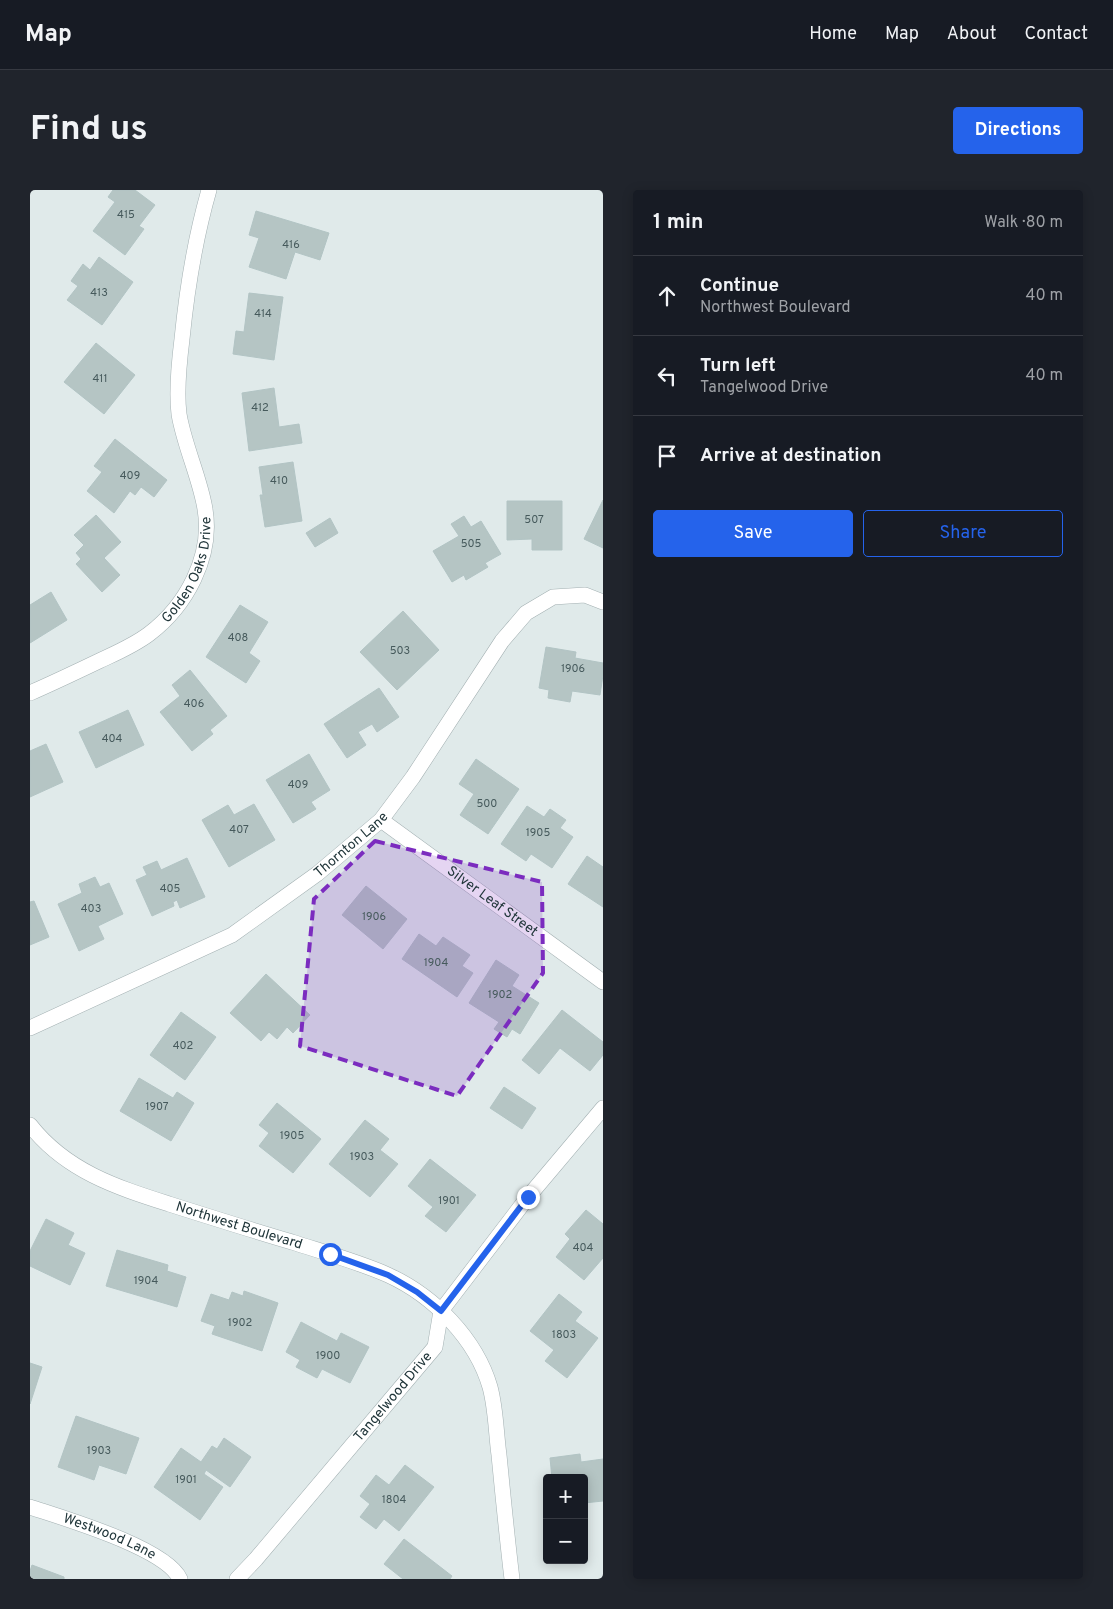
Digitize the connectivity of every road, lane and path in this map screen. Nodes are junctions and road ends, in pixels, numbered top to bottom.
1 (209, 190) edge
2 (603, 602) edge
3 (30, 693) edge
4 (381, 820) junction
5 (603, 982) edge
6 (30, 1028) edge
7 (603, 1108) edge
8 (30, 1125) edge
9 (441, 1311) junction
10 (30, 1507) edge
11 (180, 1579) edge
12 (237, 1579) edge
13 (512, 1579) edge

1 - 3 street, Golden Oaks Drive
2 - 4 street, Thornton Lane
4 - 5 street, Silver Leaf Street
4 - 6 street, Thornton Lane
7 - 9 street, Tangelwood Drive
8 - 9 street, Northwest Boulevard
9 - 12 street, Tangelwood Drive
9 - 13 street, Northwest Boulevard
10 - 11 street, Westwood Lane

